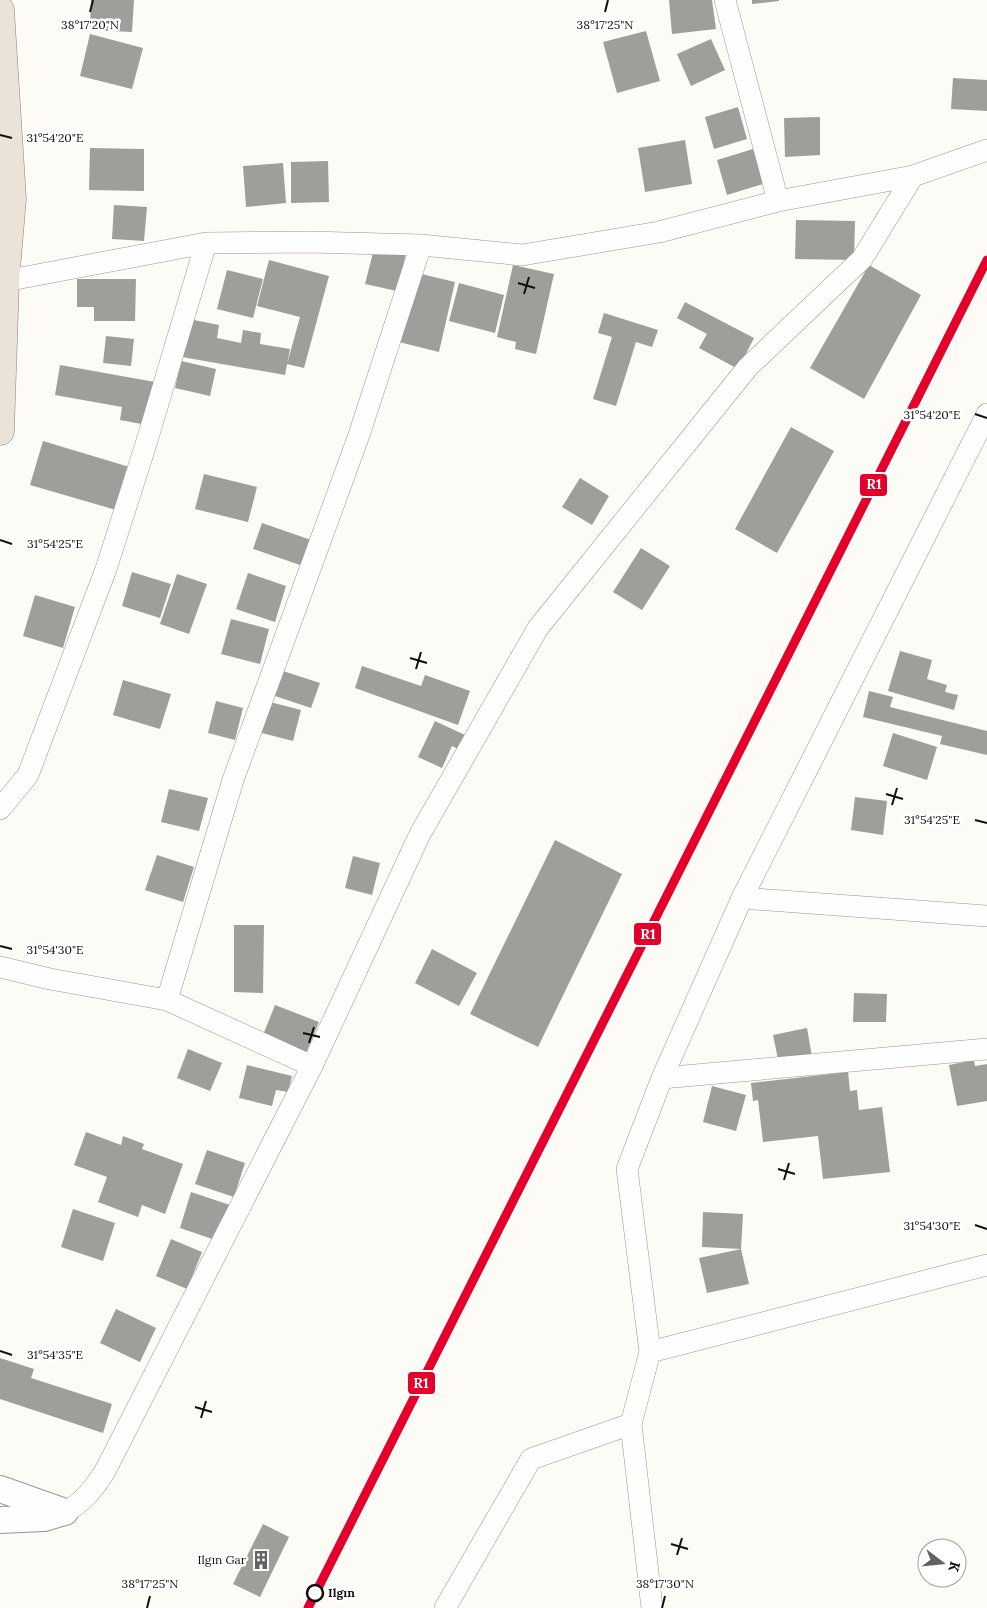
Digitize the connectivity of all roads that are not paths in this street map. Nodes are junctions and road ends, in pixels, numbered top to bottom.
1 (725, 0) edge
2 (0, 10) edge
3 (987, 150) edge
4 (913, 176) junction
5 (778, 201) junction
6 (206, 243) junction
7 (421, 244) junction
8 (5, 281) junction
9 (987, 414) edge
10 (0, 431) edge
11 (0, 809) edge
12 (742, 898) junction
13 (987, 916) edge
14 (0, 967) edge
15 (167, 1000) junction
16 (987, 1049) edge
17 (312, 1066) junction
18 (662, 1078) junction
19 (987, 1265) edge
20 (650, 1352) junction
21 (632, 1424) junction
22 (0, 1489) edge
23 (65, 1512) junction
24 (0, 1520) edge
25 (445, 1608) edge
26 (652, 1608) edge

1 - 5 street
2 - 8 highway
3 - 4 street
4 - 5 street
4 - 17 street
5 - 7 street
6 - 7 street
6 - 8 street
6 - 11 street
7 - 15 street
8 - 10 highway
9 - 12 street
12 - 13 street
12 - 18 street
14 - 15 street
15 - 17 street
16 - 18 street
17 - 23 street
18 - 20 street
19 - 20 street
20 - 21 street
21 - 25 street
21 - 26 street
22 - 23 street
23 - 24 street

